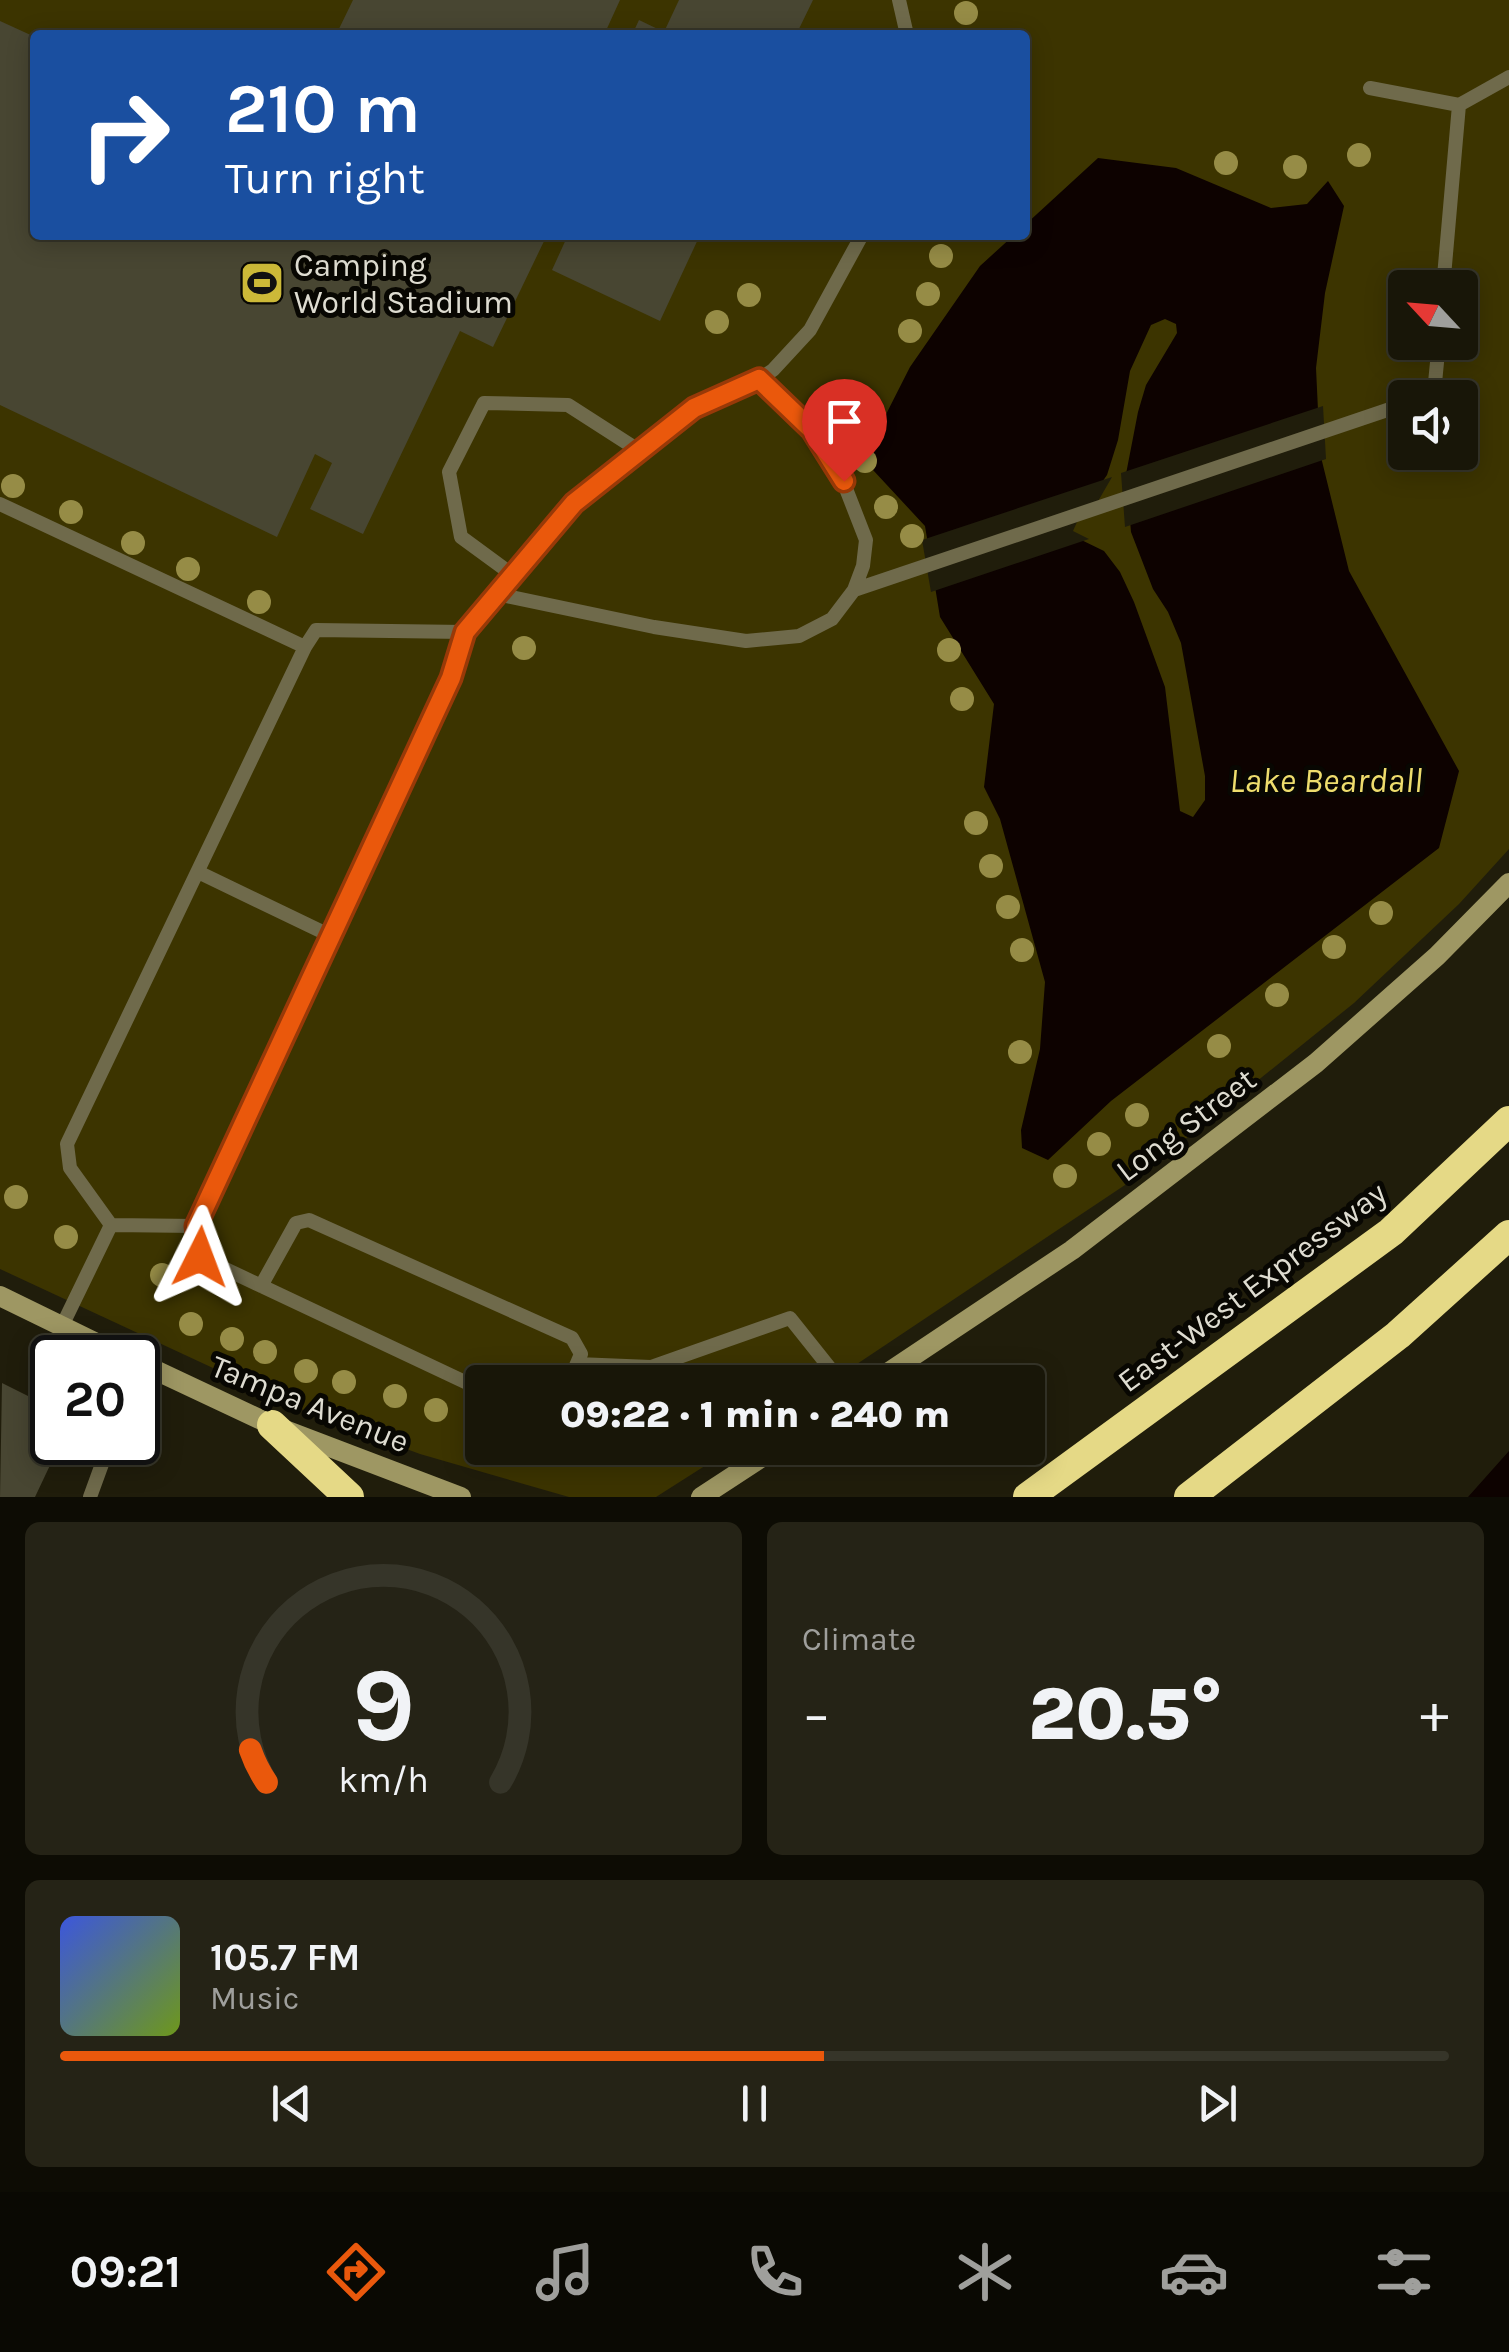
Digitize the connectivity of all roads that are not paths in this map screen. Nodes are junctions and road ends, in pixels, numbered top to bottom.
1 (900, 0) edge
2 (906, 30) edge
3 (1509, 77) edge
4 (1370, 88) dead end
5 (1459, 105) junction
6 (859, 240) edge
7 (1445, 270) edge
8 (759, 379) junction
9 (1388, 410) edge
10 (638, 450) junction
11 (0, 504) edge
12 (513, 575) junction
13 (854, 590) junction
14 (497, 594) junction
15 (465, 632) junction
16 (305, 647) junction
17 (198, 872) junction
18 (1509, 882) edge
19 (330, 936) junction
20 (1509, 1121) edge
21 (111, 1225) junction
22 (196, 1226) junction
23 (1509, 1235) edge
24 (261, 1286) junction
25 (0, 1296) edge
26 (62, 1326) junction
27 (80, 1335) edge
28 (577, 1364) joint
29 (614, 1365) edge
30 (654, 1365) edge
31 (827, 1365) edge
32 (900, 1365) edge
33 (160, 1374) edge
34 (465, 1382) edge
35 (272, 1425) junction
36 (102, 1465) edge
37 (750, 1465) edge
38 (90, 1497) edge
39 (349, 1497) edge
40 (461, 1497) edge
41 (701, 1497) edge
42 (1028, 1497) edge
43 (1189, 1497) edge

1 - 2 lane
3 - 5 lane
4 - 5 lane
5 - 7 lane
6 - 8 lane
8 - 10 lane
8 - 13 lane
9 - 13 lane
10 - 12 lane
10 - 12 lane
11 - 16 lane
12 - 14 lane
13 - 14 lane
14 - 15 lane
15 - 16 lane
15 - 19 lane
16 - 17 lane
17 - 19 lane
17 - 21 lane
18 - 32 street, Long Street
19 - 22 lane
20 - 42 highway, East-West Expressway
21 - 22 lane
21 - 26 lane
22 - 24 lane
23 - 43 highway
24 - 28 lane
24 - 34 lane
25 - 26 street, Tampa Avenue
26 - 27 street, Tampa Avenue
28 - 29 lane
30 - 31 lane
33 - 35 street, Tampa Avenue
35 - 39 highway
35 - 40 street, Tampa Avenue
36 - 38 lane
37 - 41 street

